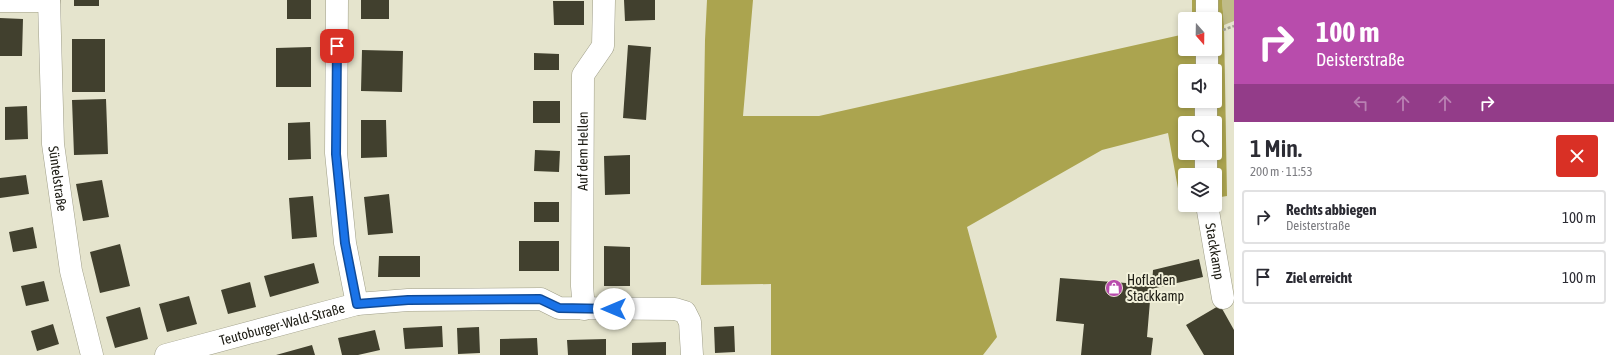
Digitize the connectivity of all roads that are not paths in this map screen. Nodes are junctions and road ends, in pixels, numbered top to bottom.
1 (337, 0) edge
2 (604, 0) edge
3 (1207, 0) edge
4 (0, 1) edge
5 (49, 1) edge
6 (1207, 12) edge
7 (1208, 212) edge
8 (1223, 298) dead end
9 (357, 304) junction
10 (584, 309) junction
11 (92, 355) edge
12 (166, 355) edge
13 (692, 355) edge

1 - 9 street
2 - 10 street, Auf dem Hellen
3 - 6 street
4 - 5 street
5 - 11 street, Süntelstraße
7 - 8 street, Stackkamp
9 - 10 street, Teutoburger-Wald-Straße
9 - 12 street, Teutoburger-Wald-Straße
10 - 13 street, Teutoburger-Wald-Straße

